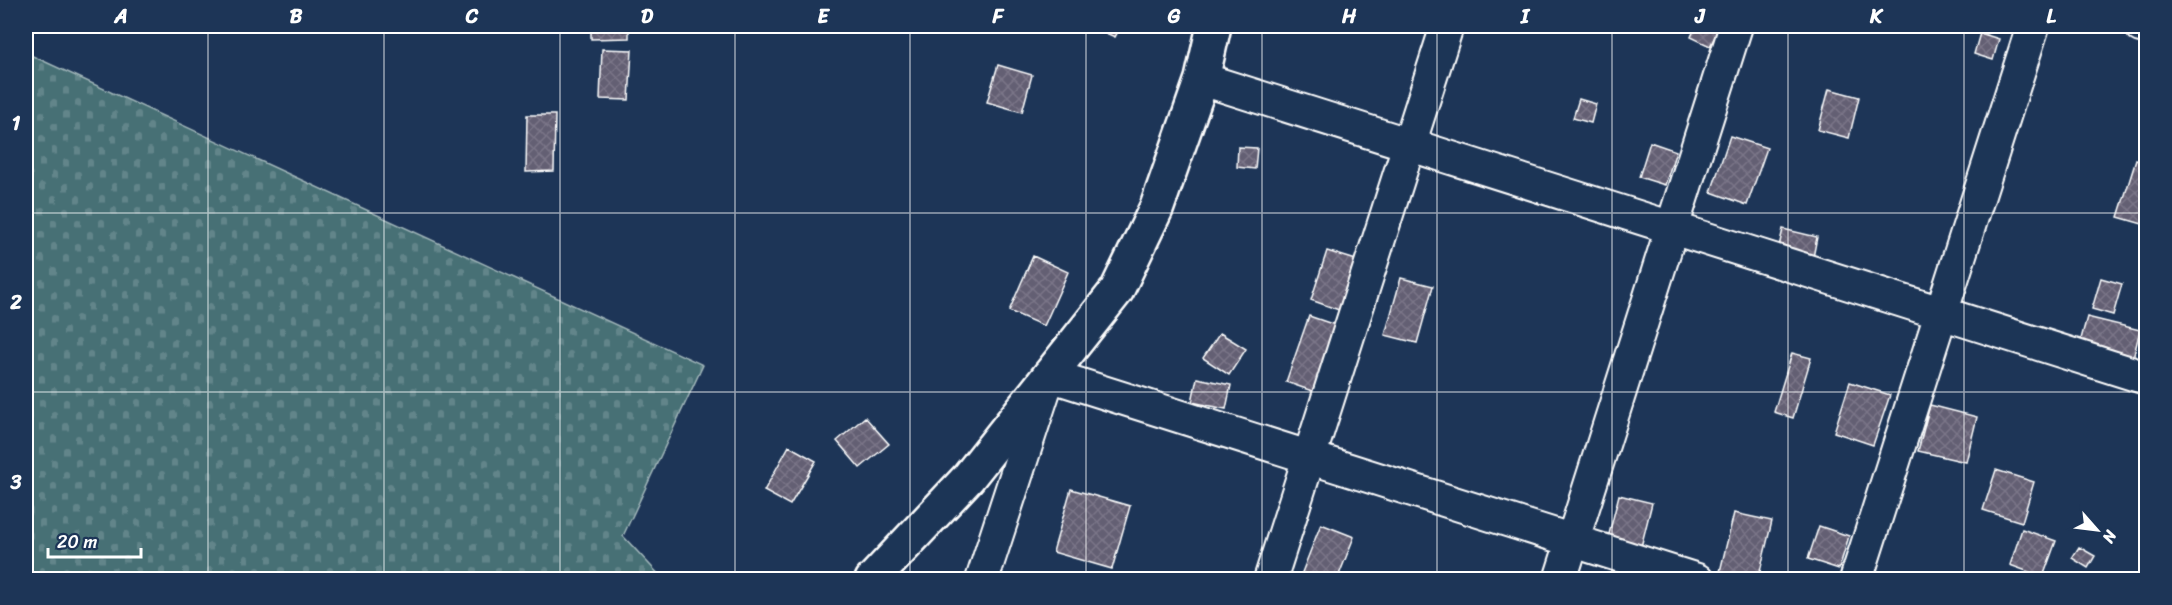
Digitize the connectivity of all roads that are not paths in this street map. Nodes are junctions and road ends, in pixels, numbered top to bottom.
1 (1214, 26) edge
2 (1447, 26) edge
3 (1736, 26) edge
4 (2033, 26) edge
5 (2141, 26) edge
6 (2146, 27) edge
7 (1202, 79) junction
8 (1410, 144) junction
9 (1672, 228) junction
10 (1941, 313) junction
11 (1049, 375) junction
12 (2146, 378) edge
13 (1310, 457) junction
14 (1572, 540) junction
15 (872, 579) edge
16 (982, 579) edge
17 (1270, 579) edge
18 (1560, 579) edge
19 (1697, 579) edge
20 (1856, 579) edge

1 - 7 street
2 - 8 street
3 - 9 street
4 - 10 street
5 - 6 street
7 - 8 street
7 - 11 street
8 - 9 street
8 - 13 street
9 - 10 street
9 - 14 street
10 - 12 street
10 - 20 street
11 - 13 street
11 - 15 street
11 - 16 street
13 - 14 street
13 - 17 street
14 - 18 street
14 - 19 street

